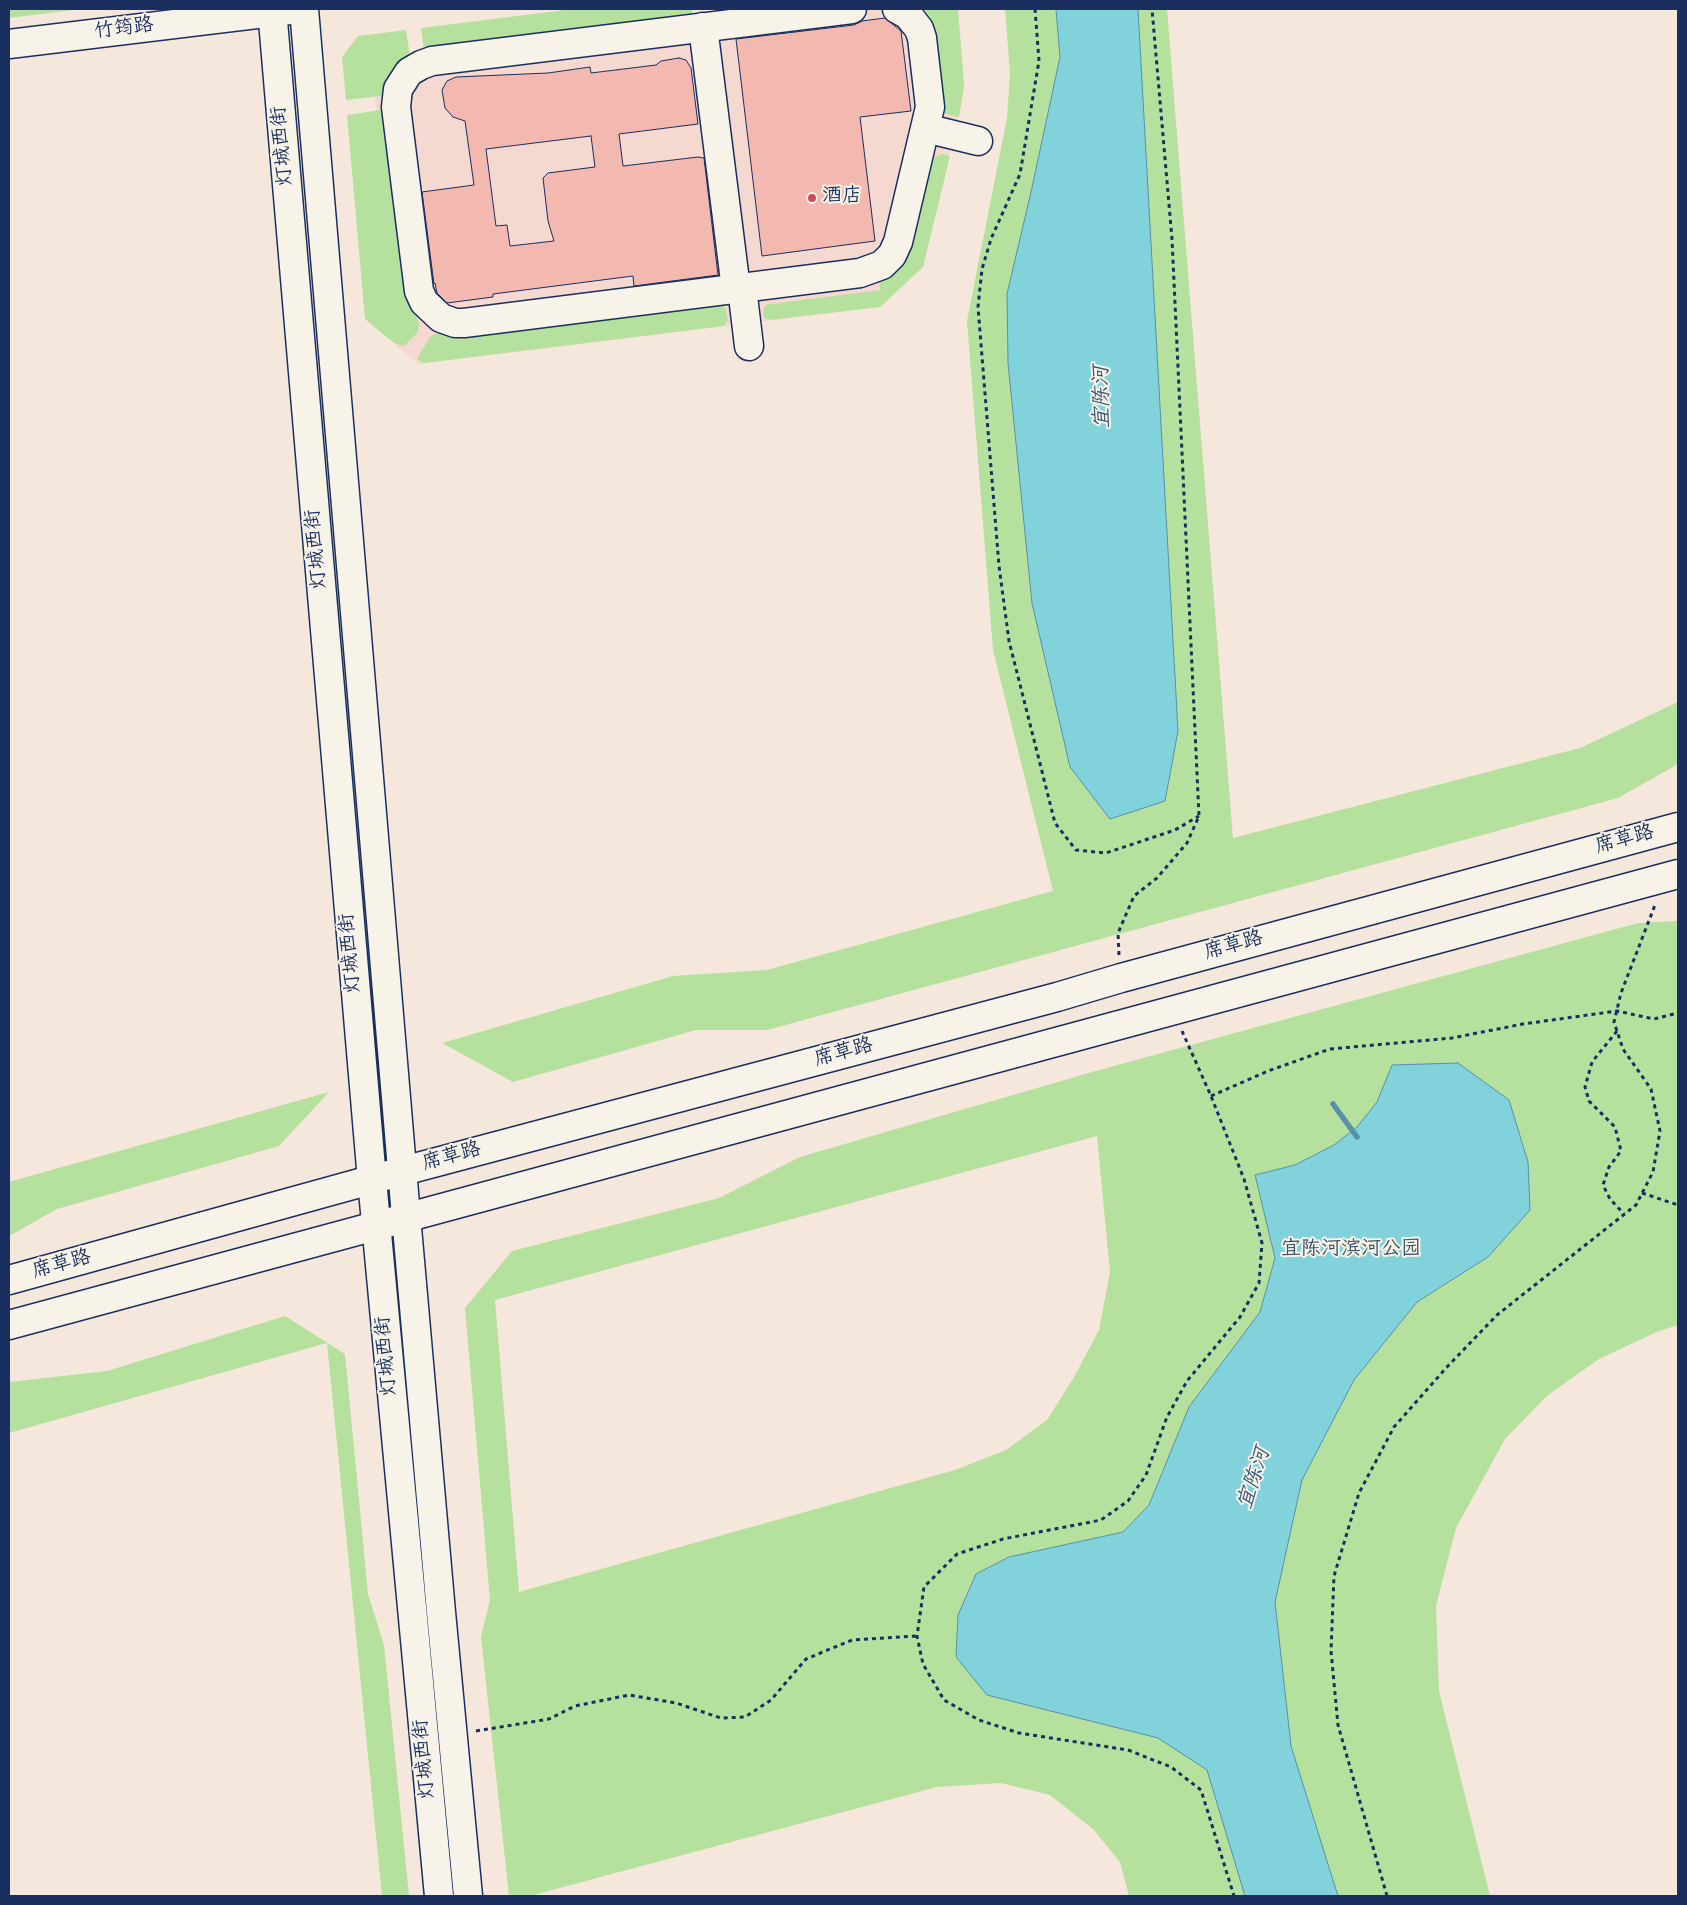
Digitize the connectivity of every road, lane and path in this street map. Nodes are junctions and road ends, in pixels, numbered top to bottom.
1 (304, 9) edge
2 (852, 9) edge
3 (897, 9) edge
4 (1035, 9) edge
5 (1152, 9) edge
6 (281, 10) edge
7 (703, 27) junction
8 (9, 44) edge
9 (925, 128) junction
10 (978, 141) dead end
11 (739, 288) junction
12 (750, 346) dead end
13 (1199, 816) junction
14 (1678, 827) edge
15 (1672, 875) edge
16 (1120, 978) junction
17 (1172, 1010) junction
18 (1617, 1011) junction
19 (1678, 1013) edge
20 (1617, 1030) junction
21 (1211, 1096) junction
22 (403, 1171) junction
23 (372, 1180) junction
24 (1642, 1193) junction
25 (1678, 1205) edge
26 (1624, 1214) junction
27 (406, 1216) junction
28 (376, 1225) junction
29 (9, 1280) edge
30 (9, 1325) edge
31 (917, 1636) junction
32 (454, 1735) junction
33 (439, 1896) edge
34 (468, 1896) edge
35 (1234, 1896) edge
36 (1387, 1896) edge

1 - 22 street, 灯城西街
2 - 7 street
3 - 9 street
4 - 13 path
5 - 13 path
6 - 8 street, 竹筠路
6 - 23 street, 灯城西街
7 - 11 street
7 - 11 street
9 - 10 street
9 - 11 street
11 - 12 street
13 - 16 path
14 - 16 street, 席草路
15 - 17 street
15 - 18 path
16 - 22 street, 席草路
17 - 21 path
17 - 27 street
18 - 19 path
18 - 20 path
18 - 21 path
20 - 24 path
20 - 26 path
21 - 31 path
22 - 23 street, 席草路
22 - 27 street, 灯城西街
23 - 28 street, 灯城西街
23 - 29 street, 席草路
24 - 25 path
24 - 26 path
26 - 36 path
27 - 28 street
27 - 32 street, 灯城西街
28 - 30 street
28 - 33 street, 灯城西街
31 - 32 path
31 - 35 path
32 - 34 street, 灯城西街

